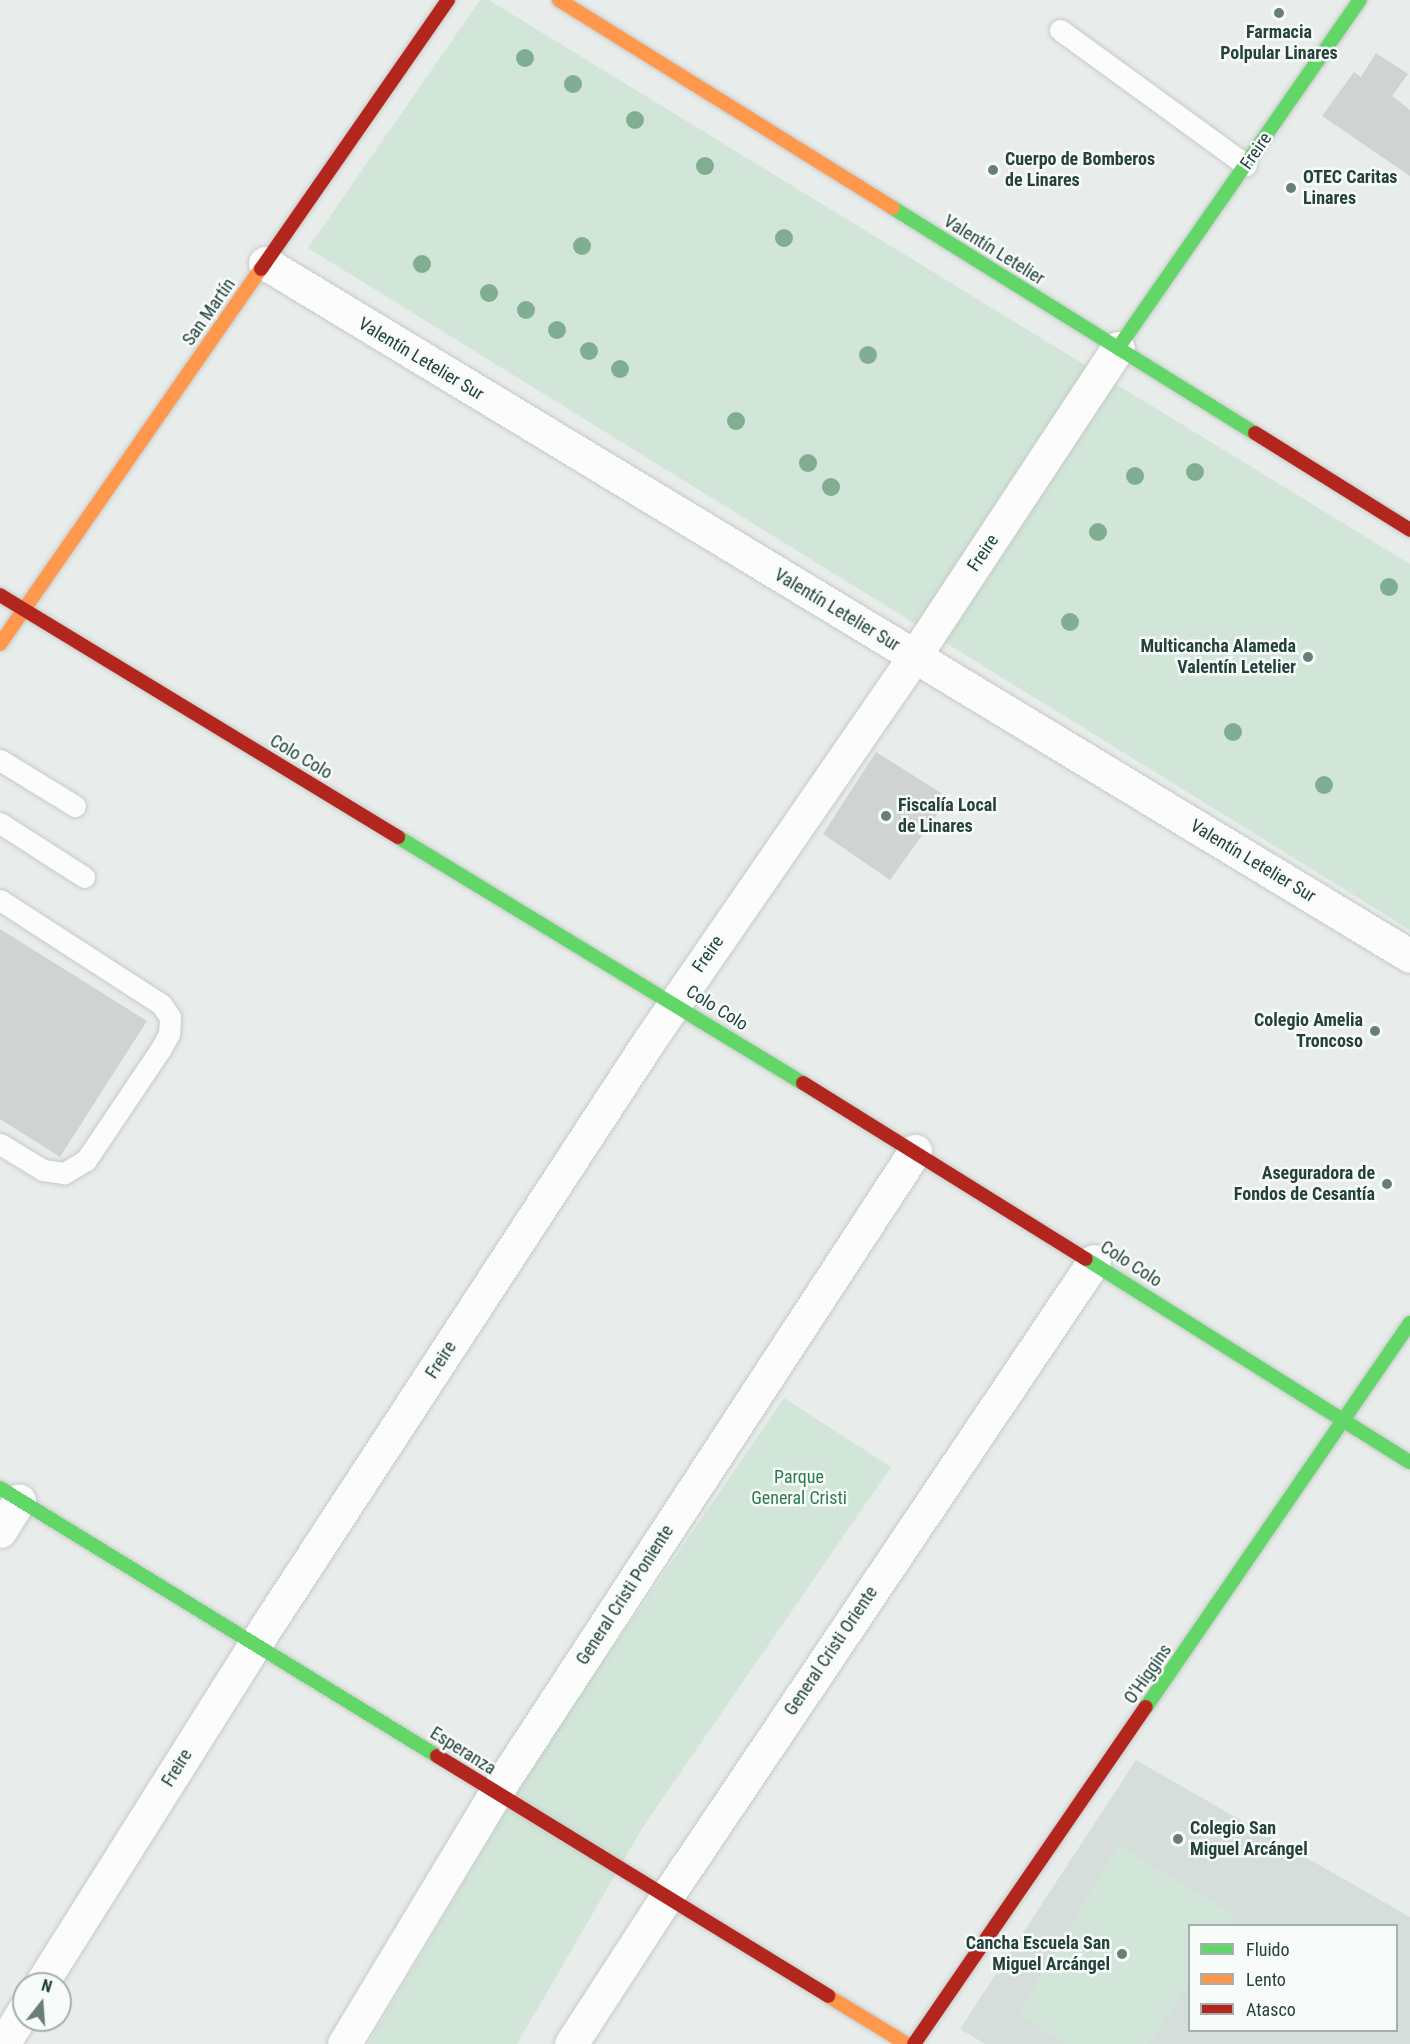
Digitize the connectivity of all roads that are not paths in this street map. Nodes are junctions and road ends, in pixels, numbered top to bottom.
1 (448, 0) edge
2 (559, 0) edge
3 (1360, 0) edge
4 (1060, 30) dead end
5 (1245, 165) junction
6 (265, 263) junction
7 (1118, 348) junction
8 (1410, 530) edge
9 (0, 595) edge
10 (23, 610) junction
11 (0, 644) edge
12 (914, 657) junction
13 (0, 760) edge
14 (75, 806) dead end
15 (0, 823) edge
16 (84, 877) dead end
17 (0, 900) edge
18 (1410, 956) edge
19 (674, 1003) junction
20 (0, 1144) edge
21 (915, 1151) junction
22 (1094, 1261) junction
23 (1410, 1323) edge
24 (1345, 1422) junction
25 (1410, 1462) edge
26 (9, 1494) edge
27 (0, 1531) edge
28 (255, 1644) junction
29 (496, 1792) junction
30 (666, 1896) junction
31 (49, 1972) edge
32 (12, 2029) edge
33 (3, 2044) edge
34 (344, 2044) edge
35 (571, 2044) edge
36 (906, 2044) edge
37 (914, 2044) edge

1 - 6 street, San Martín
2 - 7 street, Valentín Letelier
3 - 5 street, Freire
4 - 5 lane
5 - 7 street, Freire
6 - 10 street, San Martín
6 - 12 street, Valentín Letelier Sur
7 - 8 street, Valentín Letelier
7 - 12 street, Freire
9 - 10 street, Colo Colo
10 - 11 street, San Martín
10 - 19 street, Colo Colo
12 - 18 street, Valentín Letelier Sur
12 - 19 street, Freire
13 - 14 lane
15 - 16 lane
17 - 20 lane
19 - 21 street, Colo Colo
19 - 28 street, Freire
21 - 22 street, Colo Colo
21 - 29 street, General Cristi Poniente
22 - 24 street, Colo Colo
22 - 30 street, General Cristi Oriente
23 - 24 street, O'Higgins
24 - 25 street, Colo Colo
24 - 37 street, O'Higgins
26 - 27 street
26 - 28 street, Esperanza
28 - 29 street, Esperanza
28 - 31 street, Freire
29 - 30 street, Esperanza
29 - 34 street, General Cristi Poniente
30 - 35 street, General Cristi Oriente
30 - 36 street, Esperanza
32 - 33 street

